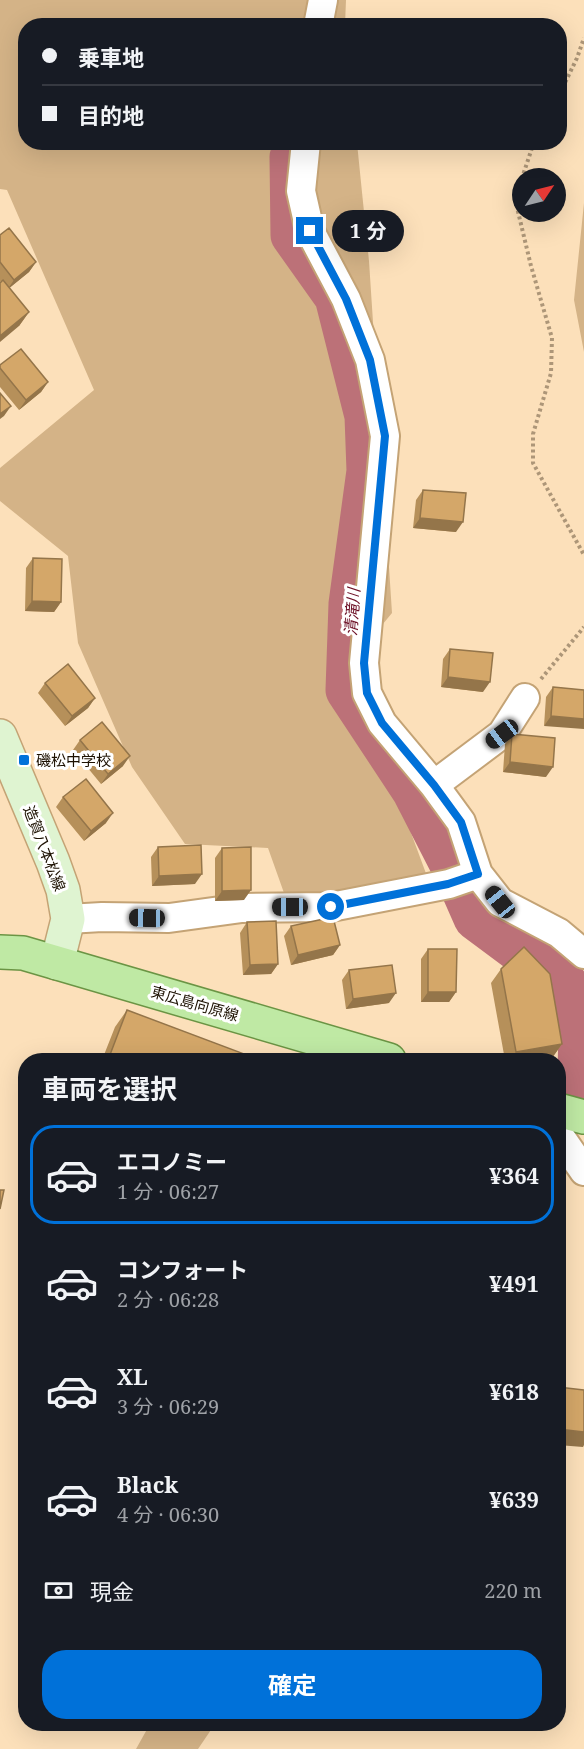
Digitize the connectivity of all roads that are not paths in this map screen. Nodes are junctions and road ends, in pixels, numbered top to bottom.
1 (323, 0) edge
2 (319, 18) edge
3 (305, 150) edge
4 (525, 698) road end
5 (0, 736) edge
6 (434, 785) junction
7 (466, 878) junction
8 (68, 919) junction
9 (0, 952) edge
10 (584, 954) edge
11 (57, 963) junction
12 (365, 1053) edge
13 (566, 1146) edge
14 (584, 1171) edge

1 - 2 street
3 - 6 street
4 - 6 street
5 - 8 main road, 造賀八本松線
6 - 7 street
7 - 8 street
7 - 10 street
8 - 11 main road, 造賀八本松線
9 - 11 main road, 東広島向原線
11 - 12 main road, 東広島向原線
13 - 14 street

